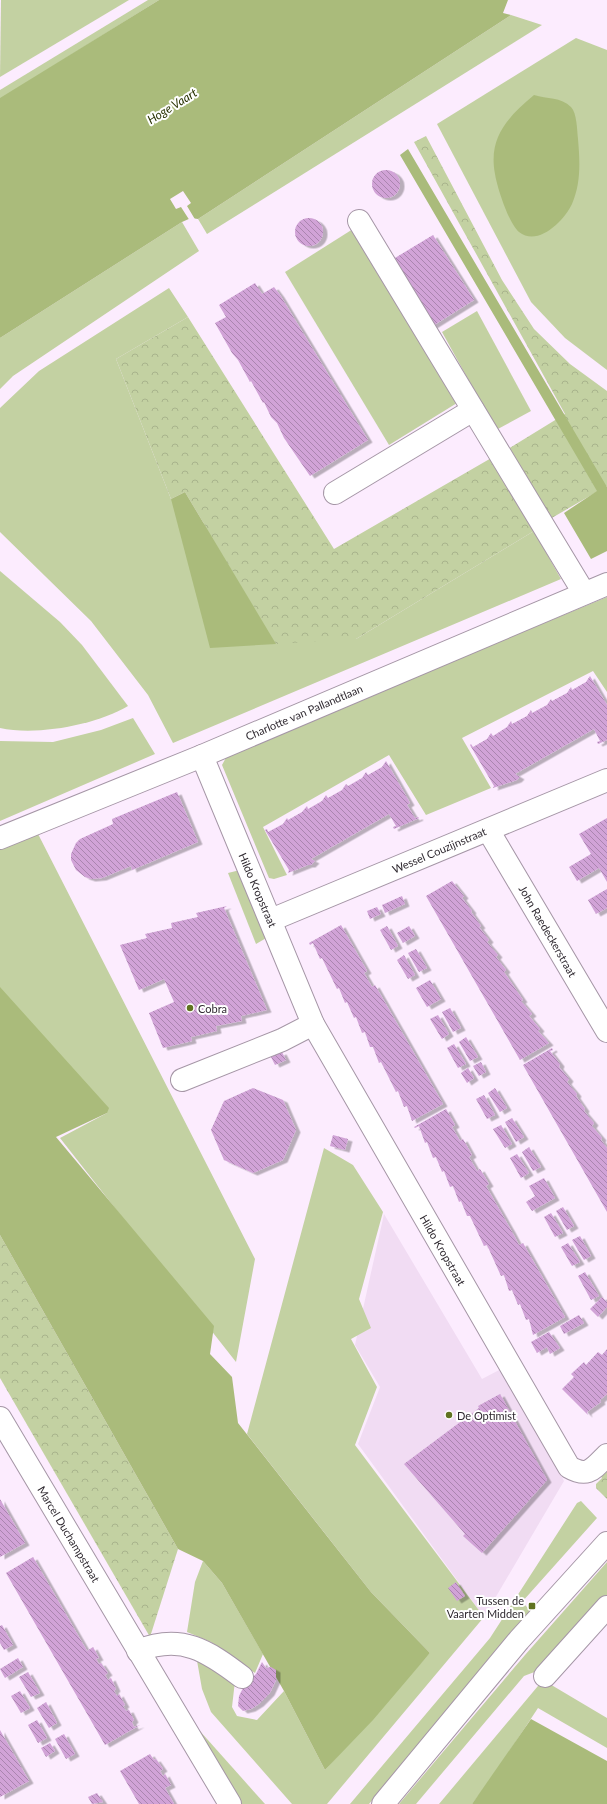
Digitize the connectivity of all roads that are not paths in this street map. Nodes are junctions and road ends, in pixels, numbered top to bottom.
1 (359, 221) dead end
2 (473, 410) junction
3 (335, 493) dead end
4 (607, 584) edge
5 (584, 593) junction
6 (202, 756) junction
7 (607, 780) edge
8 (488, 830) junction
9 (0, 838) edge
10 (270, 920) junction
11 (313, 1024) junction
12 (607, 1031) edge
13 (182, 1080) dead end
14 (0, 1418) edge
15 (607, 1455) edge
16 (607, 1543) edge
17 (607, 1607) edge
18 (138, 1650) junction
19 (545, 1676) dead end
20 (242, 1677) dead end
21 (230, 1804) edge
22 (383, 1804) edge

1 - 2 street
2 - 3 street
2 - 5 street
4 - 5 street, Charlotte van Pallandtlaan
5 - 6 street, Charlotte van Pallandtlaan
6 - 9 street, Charlotte van Pallandtlaan
6 - 10 street, Hildo Kropstraat
7 - 8 street, Wessel Couzijnstraat
8 - 10 street, Wessel Couzijnstraat
8 - 12 street, John Raedeckerstraat
10 - 11 street, Hildo Kropstraat
11 - 13 street
11 - 15 street, Hildo Kropstraat
14 - 18 street, Marcel Duchampstraat
16 - 22 street
17 - 19 street
18 - 20 street
18 - 21 street, Marcel Duchampstraat

